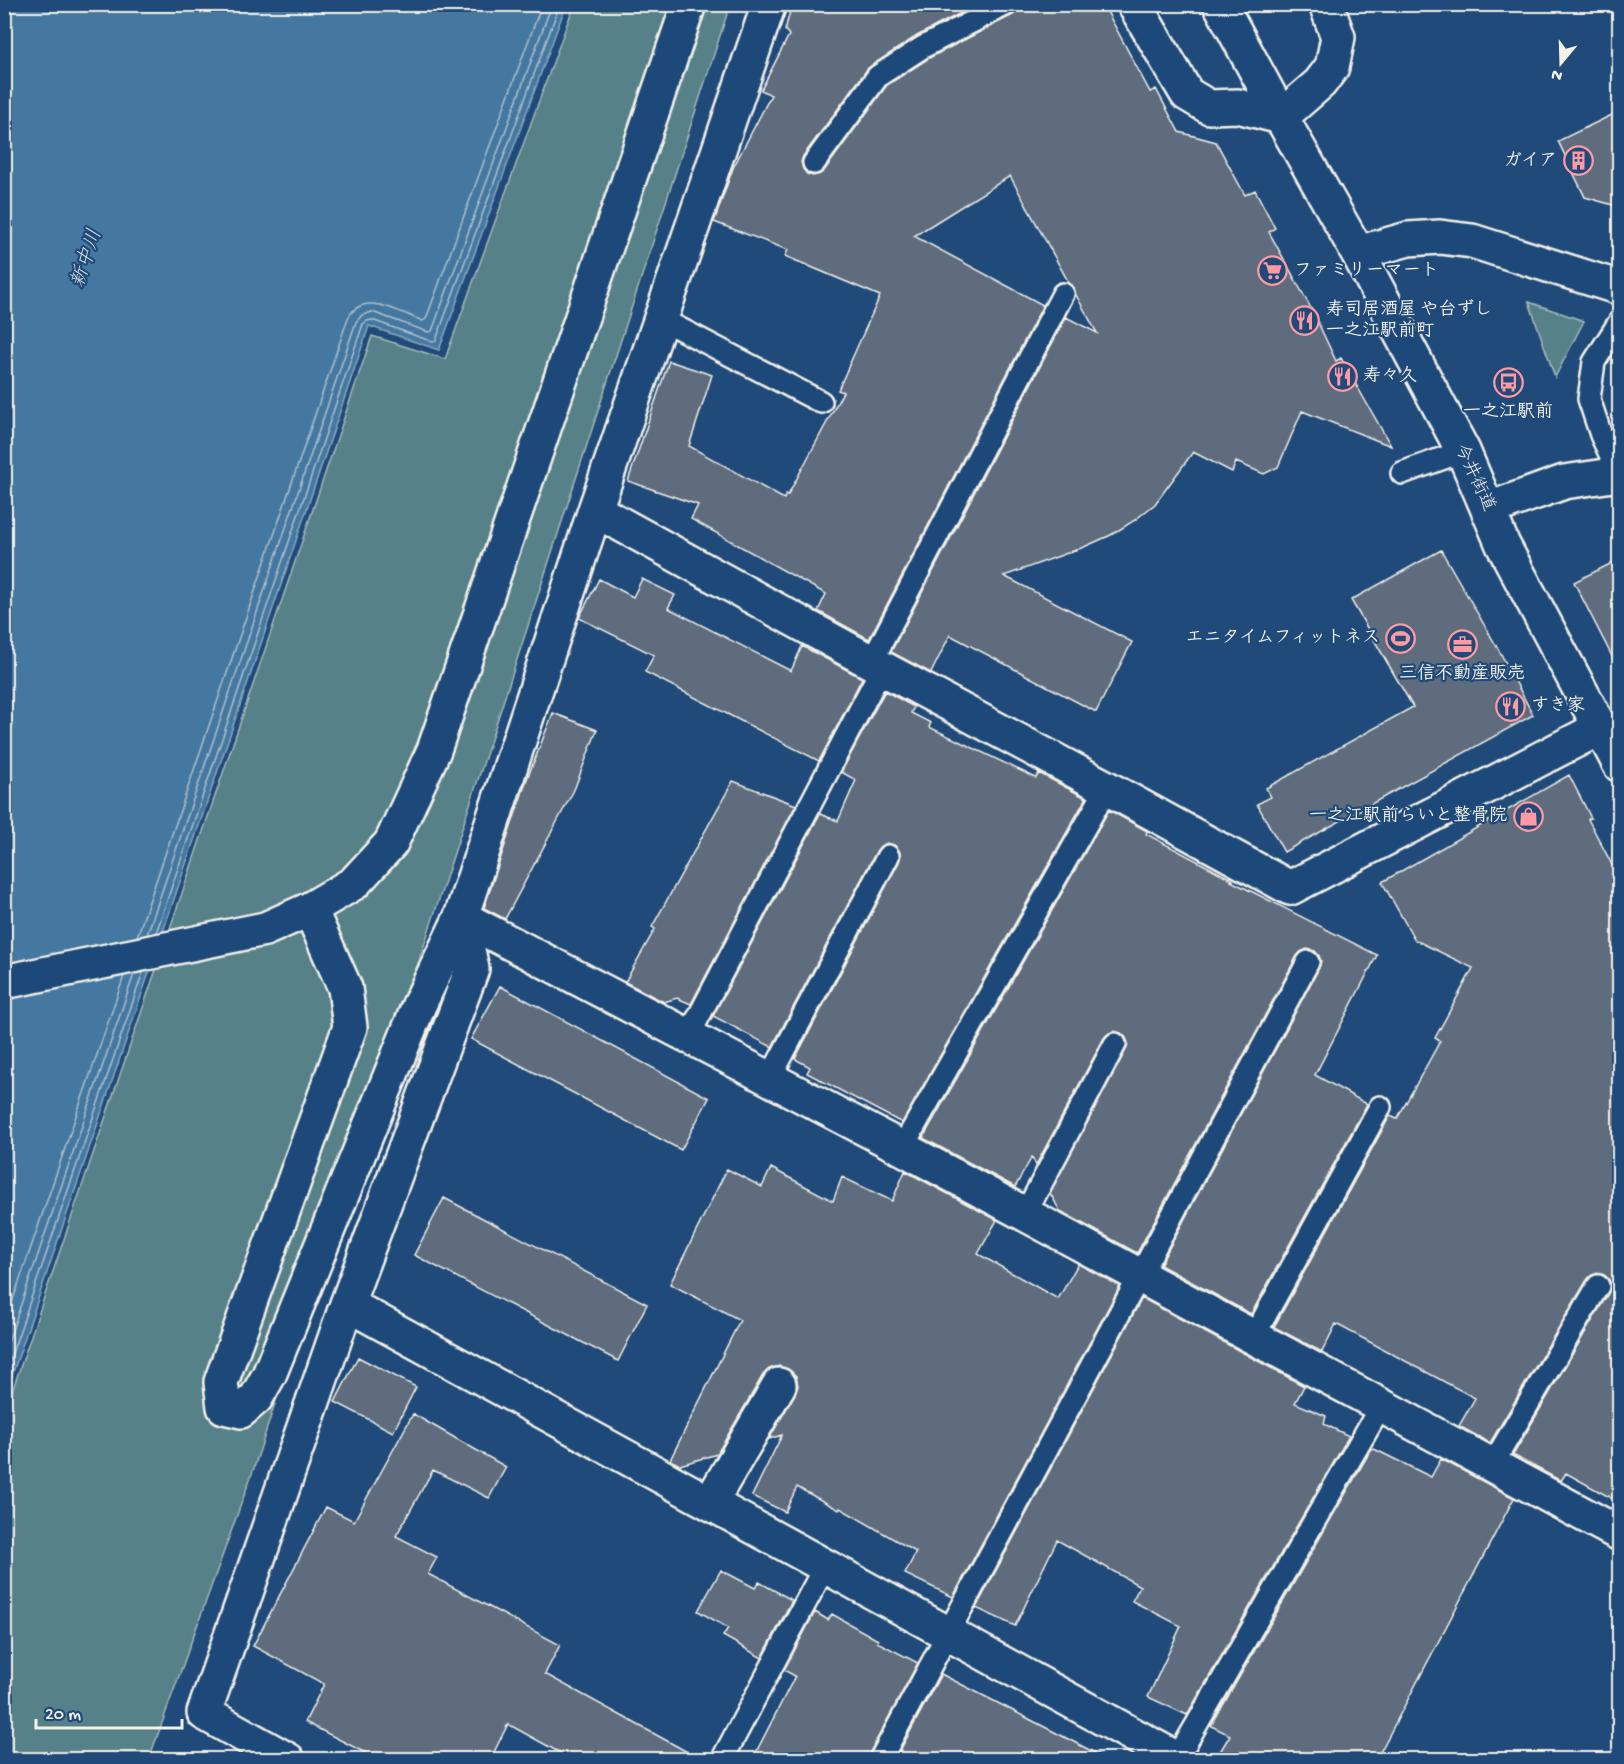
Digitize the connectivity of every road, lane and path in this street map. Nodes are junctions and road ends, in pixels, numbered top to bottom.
1 (689, 4) edge
2 (769, 4) edge
3 (1007, 4) edge
4 (1134, 4) edge
5 (1220, 4) edge
6 (1326, 4) edge
7 (1281, 117) junction
8 (814, 163) dead end
9 (1359, 253) junction
10 (1620, 288) edge
11 (1063, 294) dead end
12 (661, 319) junction
13 (1620, 321) edge
14 (821, 402) dead end
15 (1463, 451) junction
16 (1402, 473) dead end
17 (1619, 474) edge
18 (1489, 509) junction
19 (595, 510) junction
20 (877, 664) junction
21 (1600, 728) junction
22 (1620, 765) edge
23 (1107, 788) junction
24 (888, 856) dead end
25 (310, 909) junction
26 (461, 917) junction
27 (1308, 962) dead end
28 (4, 982) edge
29 (689, 1035) junction
30 (1115, 1044) dead end
31 (770, 1078) junction
32 (1380, 1107) dead end
33 (902, 1148) junction
34 (1025, 1214) junction
35 (1140, 1276) junction
36 (1598, 1286) dead end
37 (347, 1304) junction
38 (1254, 1336) junction
39 (779, 1385) dead end
40 (1381, 1406) junction
41 (1492, 1465) junction
42 (710, 1503) junction
43 (1620, 1534) edge
44 (825, 1566) junction
45 (948, 1633) junction
46 (1177, 1759) edge
47 (288, 1760) edge
48 (722, 1760) edge
49 (880, 1760) edge

1 - 25 street
2 - 12 street
3 - 8 lane
4 - 7 street
5 - 7 street, 今井街道
6 - 7 street
7 - 9 street, 今井街道
9 - 10 street
9 - 15 street, 今井街道
11 - 20 lane
12 - 14 lane
12 - 19 street
13 - 17 lane
15 - 16 lane
15 - 18 street, 今井街道
17 - 18 street
18 - 21 street, 今井街道
19 - 20 street
19 - 26 street
20 - 23 street
20 - 29 lane
21 - 22 street, 今井街道
21 - 23 street
23 - 33 lane
24 - 31 lane
25 - 26 street
25 - 28 street
26 - 29 street
26 - 37 street
27 - 35 lane
29 - 31 street
30 - 34 lane
31 - 33 street
32 - 38 lane
33 - 34 street
34 - 35 street
35 - 38 street
35 - 45 lane
36 - 41 lane
37 - 42 street
37 - 47 street
38 - 40 street
39 - 42 street
40 - 41 street
40 - 46 lane
41 - 43 street
42 - 44 street
44 - 45 street
44 - 48 lane
45 - 46 street
45 - 49 lane

